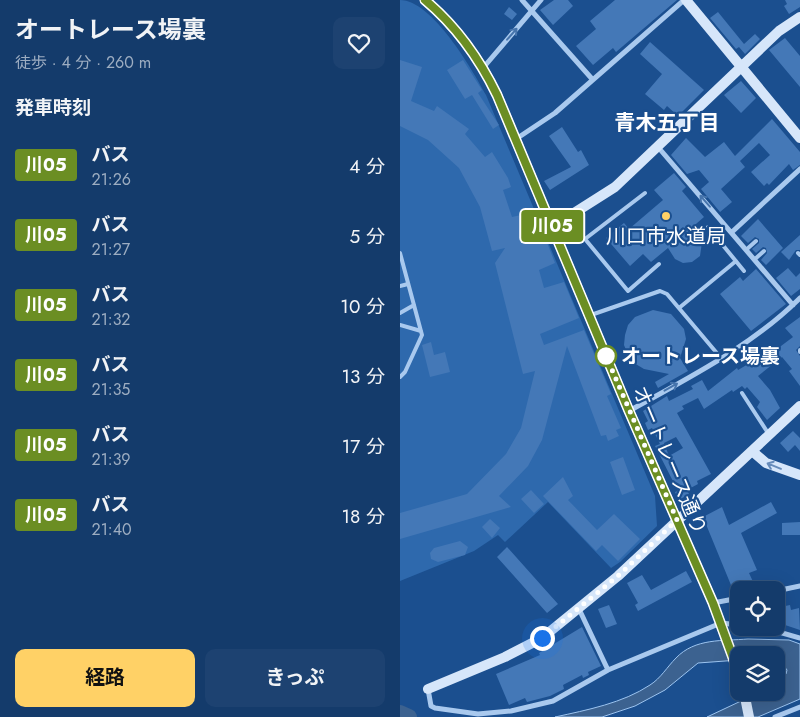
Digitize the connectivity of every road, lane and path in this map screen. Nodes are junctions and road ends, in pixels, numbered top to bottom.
1 (425, 0) edge
2 (522, 0) edge
3 (541, 0) edge
4 (685, 0) edge
5 (531, 12) junction
6 (800, 17) edge
7 (740, 67) junction
8 (482, 68) junction
9 (593, 80) junction
10 (800, 138) edge
11 (516, 139) junction
12 (658, 147) junction
13 (800, 170) edge
14 (645, 193) dead end
15 (552, 227) junction
16 (708, 227) dead end
17 (732, 232) junction
18 (756, 241) dead end
19 (747, 250) junction
20 (764, 251) dead end
21 (400, 252) edge
22 (755, 260) junction
23 (736, 261) junction
24 (659, 264) dead end
25 (744, 271) dead end
26 (408, 284) junction
27 (400, 286) edge
28 (628, 291) junction
29 (800, 298) edge
30 (630, 300) junction
31 (414, 305) junction
32 (793, 305) junction
33 (679, 308) junction
34 (400, 313) edge
35 (589, 316) junction
36 (400, 325) edge
37 (421, 331) junction
38 (721, 358) junction
39 (400, 377) edge
40 (742, 393) dead end
41 (800, 406) edge
42 (629, 411) junction
43 (769, 434) junction
44 (752, 451) junction
45 (800, 475) edge
46 (677, 520) junction
47 (800, 586) edge
48 (785, 588) edge
49 (730, 600) edge
50 (713, 603) junction
51 (579, 609) junction
52 (721, 624) junction
53 (730, 624) edge
54 (785, 634) edge
55 (800, 638) edge
56 (730, 649) edge
57 (608, 670) junction
58 (428, 689) joint
59 (746, 701) edge
60 (800, 707) edge
61 (749, 717) edge
62 (775, 717) edge

1 - 8 street, オートレース通り
2 - 5 street
3 - 5 street
4 - 7 street
4 - 9 street
8 -> 5 street
5 - 9 street
6 - 7 street
7 - 10 street
7 - 12 street
8 - 11 street, オートレース通り
9 - 11 street
11 - 15 street, オートレース通り
12 - 15 street
17 -> 12 street
13 - 17 street
14 - 28 lane
15 - 35 street, オートレース通り
16 - 23 lane
17 - 19 street
18 - 19 lane
19 - 22 street
20 - 22 lane
21 - 26 lane
22 - 32 street
23 - 25 lane
23 - 33 lane
24 - 28 lane
26 - 27 lane
26 - 31 lane
28 - 30 lane
29 - 32 street
30 - 33 lane
30 - 35 lane
31 - 34 lane
31 - 37 lane
32 - 38 street
33 - 38 lane
35 - 42 street, オートレース通り
36 - 37 lane
37 - 39 lane
42 -> 38 street
40 - 43 lane
41 - 43 street
42 - 46 street, オートレース通り
43 - 44 street
45 -> 44 street
44 - 46 street
46 - 50 street, オートレース通り
46 - 51 street
47 - 48 street
49 - 50 street
50 - 52 street, オートレース通り
51 - 57 street
51 - 58 street
52 - 53 street
52 - 56 street, オートレース通り
52 - 57 street
54 - 55 street
57 - 58 street
59 - 61 street
60 - 62 street

